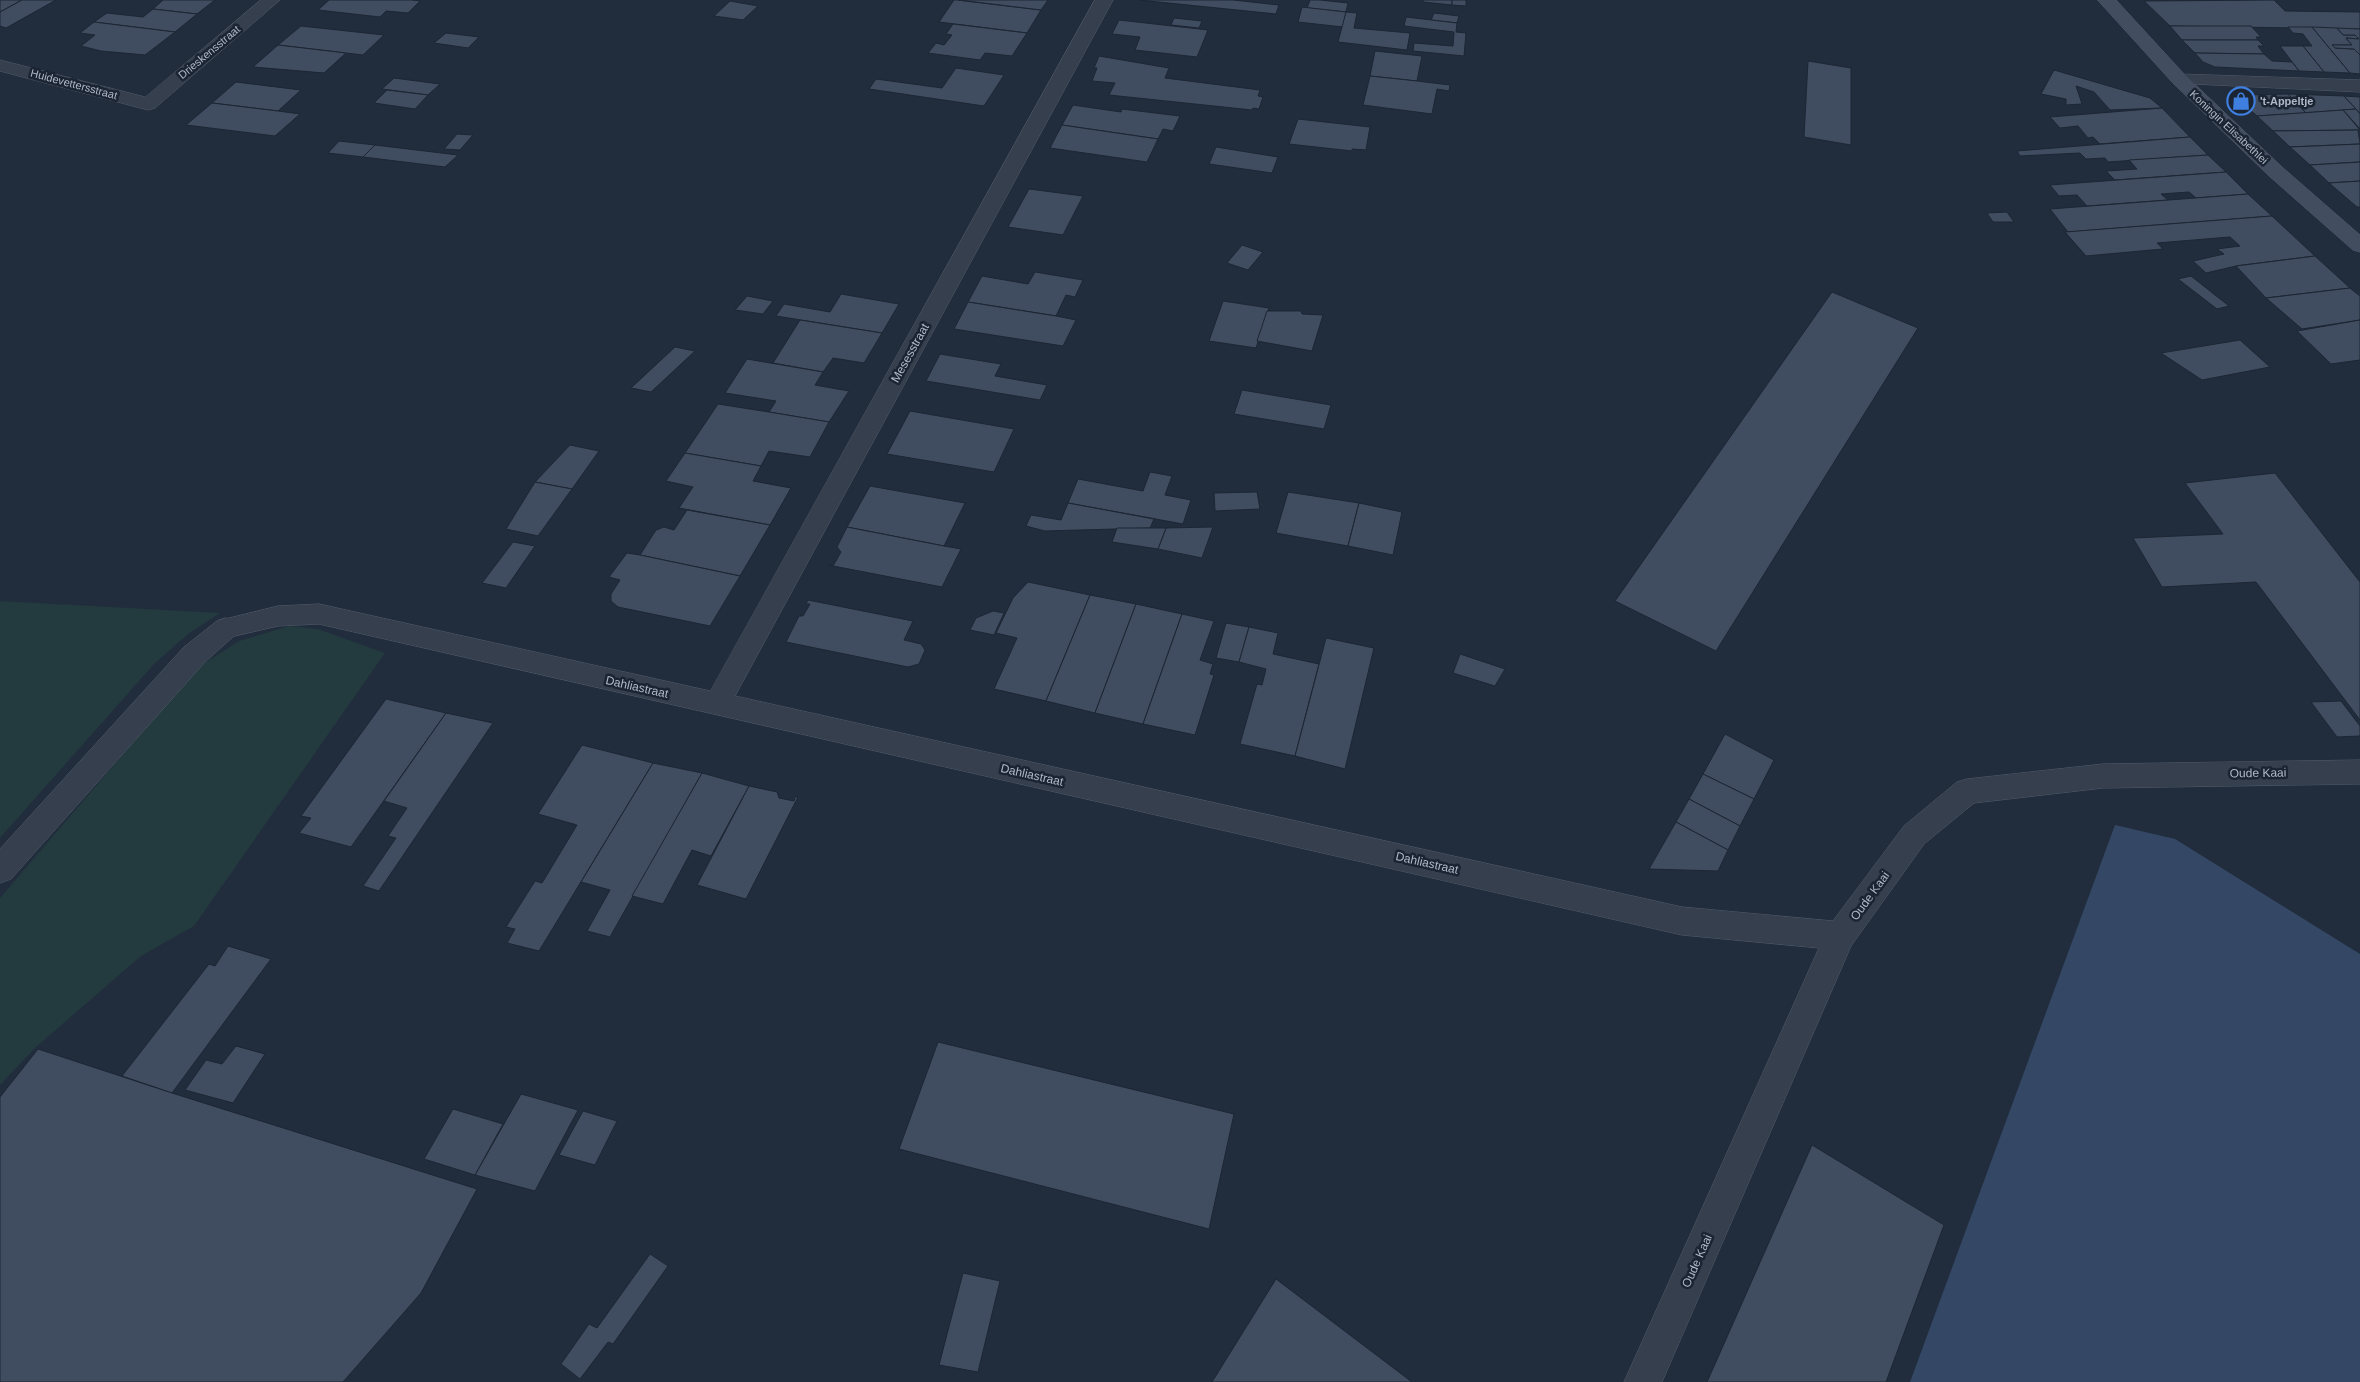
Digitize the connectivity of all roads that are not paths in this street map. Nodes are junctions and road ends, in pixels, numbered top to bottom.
1 (271, 0) edge
2 (1104, 0) edge
3 (2106, 0) edge
4 (0, 65) edge
5 (2179, 79) junction
6 (2360, 86) edge
7 (148, 104) joint
8 (2360, 246) edge
9 (716, 705) junction
10 (2360, 772) edge
11 (0, 870) edge
12 (1840, 936) junction
13 (1643, 1382) edge

1 - 7 street, Drieskensstraat
2 - 9 street, Mesesstraat
3 - 5 street, Koningin Elisabethlei
4 - 7 street, Huidevettersstraat
5 - 6 street
5 - 8 street, Koningin Elisabethlei
9 - 11 street, Dahliastraat
9 - 12 street, Dahliastraat
10 - 12 street, Oude Kaai
12 - 13 street, Oude Kaai

